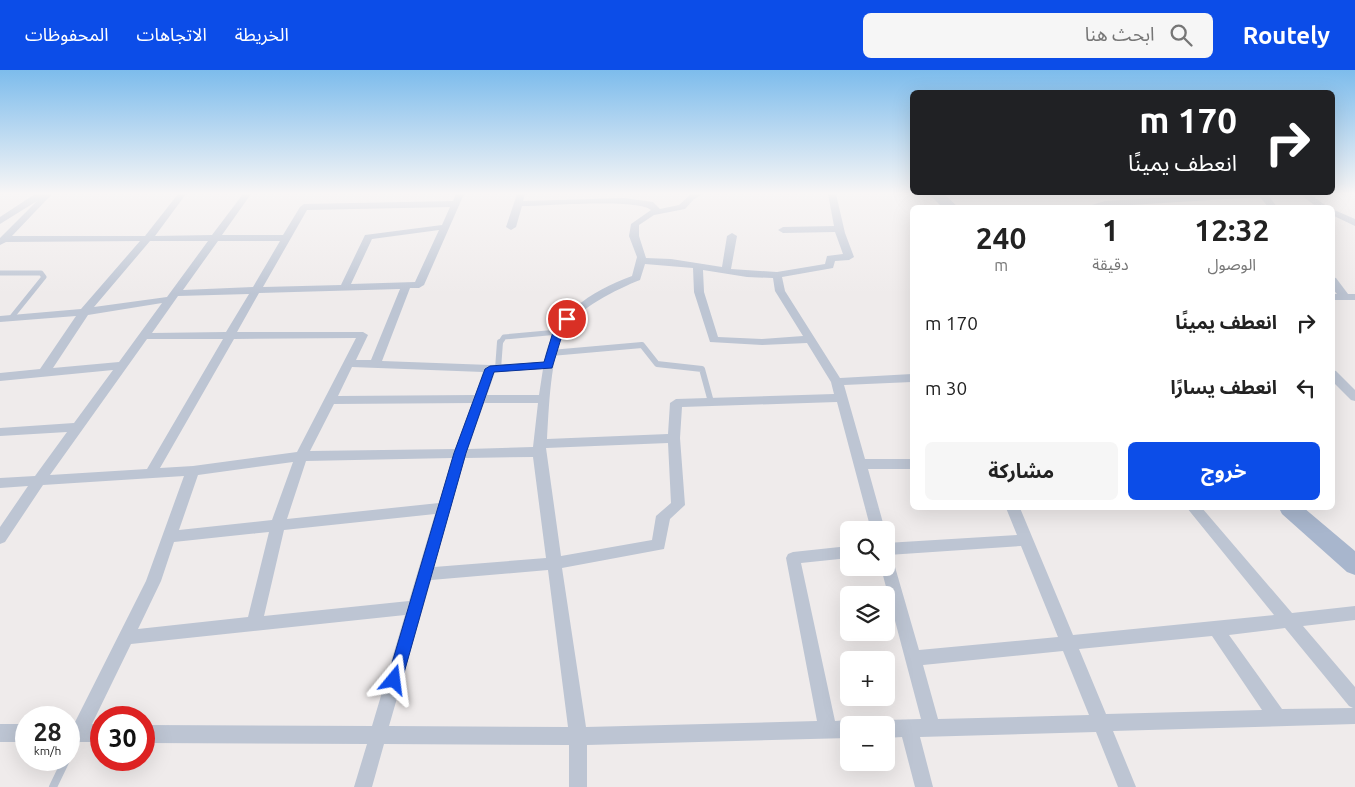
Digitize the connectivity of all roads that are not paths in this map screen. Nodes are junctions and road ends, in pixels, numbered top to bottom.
1 (15, 227) edge
2 (156, 227) edge
3 (224, 227) edge
4 (292, 227) edge
5 (442, 227) edge
6 (446, 227) edge
7 (635, 227) edge
8 (839, 229) joint
9 (783, 230) dead end
10 (732, 236) dead end
11 (148, 238) junction
12 (216, 238) junction
13 (286, 238) junction
14 (2, 241) edge
15 (640, 261) junction
16 (698, 267) junction
17 (726, 271) junction
18 (0, 273) edge
19 (777, 276) junction
20 (1335, 283) edge
21 (406, 286) junction
22 (345, 287) junction
23 (256, 290) junction
24 (173, 296) junction
25 (1335, 297) edge
26 (1350, 297) edge
27 (84, 312) junction
28 (6, 318) edge
29 (558, 332) junction
30 (144, 336) junction
31 (230, 336) junction
32 (811, 339) junction
33 (550, 359) junction
34 (348, 364) junction
35 (375, 364) junction
36 (124, 365) junction
37 (494, 369) junction
38 (45, 371) junction
39 (0, 376) edge
40 (1335, 376) edge
41 (910, 378) edge
42 (837, 382) junction
43 (1335, 386) edge
44 (1350, 387) edge
45 (1355, 397) edge
46 (842, 398) junction
47 (480, 399) junction
48 (544, 399) junction
49 (330, 400) junction
50 (711, 402) junction
51 (78, 427) junction
52 (0, 432) edge
53 (674, 438) junction
54 (539, 448) junction
55 (460, 453) junction
56 (301, 456) junction
57 (860, 464) junction
58 (910, 464) edge
59 (193, 470) junction
60 (151, 473) junction
61 (39, 480) junction
62 (0, 483) edge
63 (444, 508) junction
64 (1014, 510) edge
65 (1196, 510) edge
66 (1292, 510) edge
67 (876, 521) edge
68 (278, 525) junction
69 (2, 531) edge
70 (169, 537) junction
71 (1026, 540) junction
72 (895, 548) edge
73 (840, 553) edge
74 (554, 563) junction
75 (1355, 565) edge
76 (425, 574) junction
77 (890, 576) edge
78 (416, 607) junction
79 (1355, 613) edge
80 (1290, 622) junction
81 (254, 624) junction
82 (1216, 629) junction
83 (126, 637) junction
84 (1068, 644) junction
85 (913, 658) junction
86 (1355, 700) edge
87 (1355, 716) edge
88 (1278, 718) junction
89 (80, 722) edge
90 (1100, 723) junction
91 (909, 728) junction
92 (932, 728) junction
93 (895, 729) edge
94 (828, 730) junction
95 (840, 730) edge
96 (0, 733) edge
97 (15, 733) edge
98 (155, 734) edge
99 (378, 735) junction
100 (578, 736) junction
101 (61, 771) edge
102 (53, 787) edge
103 (363, 787) edge
104 (578, 787) edge
105 (924, 787) edge
106 (1127, 787) edge

1 - 14 street
2 - 11 street
3 - 12 street
4 - 13 street
5 - 22 street
6 - 21 street
7 - 15 street
8 - 9 street
8 - 19 street
10 - 17 street
11 - 12 street
11 - 14 street
11 - 27 street
12 - 13 street
12 - 24 street
13 - 23 street
15 - 16 street
15 - 29 street
16 - 17 street
16 - 32 street
17 - 19 street
18 - 28 lane
19 - 32 street
20 - 26 street
21 - 22 street
21 - 35 street
22 - 23 street
23 - 24 street
23 - 31 street
24 - 27 street
24 - 30 street
25 - 26 street
27 - 28 street
27 - 38 street
29 - 33 street
29 - 37 lane
30 - 31 street
30 - 36 street
31 - 34 street
31 - 60 street
32 - 42 street
33 - 37 street
33 - 48 street
33 - 50 lane
34 - 35 street
34 - 49 street
35 - 37 street
36 - 38 street
36 - 51 street
37 - 47 street
38 - 39 street
40 - 44 street
41 - 42 street
42 - 46 street
43 - 44 street
44 - 45 street
46 - 50 street
46 - 57 street
47 - 48 street
47 - 49 street
47 - 55 street
48 - 54 street
49 - 56 street
50 - 53 street
51 - 52 street
51 - 61 street
53 - 54 street
53 - 74 street
54 - 55 street
54 - 74 street
55 - 56 street
55 - 63 street
56 - 59 street
56 - 68 street
57 - 58 street
57 - 67 street
59 - 60 street
59 - 70 street
60 - 61 street
61 - 62 street
61 - 69 street
63 - 68 street
63 - 76 street
64 - 71 street
65 - 80 street
66 - 75 main road
68 - 70 street
68 - 81 street
70 - 83 street
71 - 72 street
71 - 84 street
73 - 94 street
74 - 76 street
74 - 100 street
76 - 78 street
77 - 85 street
78 - 81 street
78 - 99 street
79 - 80 street
80 - 82 street
80 - 86 street
81 - 83 street
82 - 84 street
82 - 88 street
83 - 89 street
84 - 85 street
84 - 90 street
85 - 92 street
87 - 88 street
88 - 90 street
90 - 92 street
90 - 106 street
91 - 92 street
91 - 93 street
91 - 105 street
94 - 95 street
94 - 100 street
96 - 97 street
98 - 99 street
99 - 100 street
99 - 103 street
100 - 104 street
101 - 102 lane

